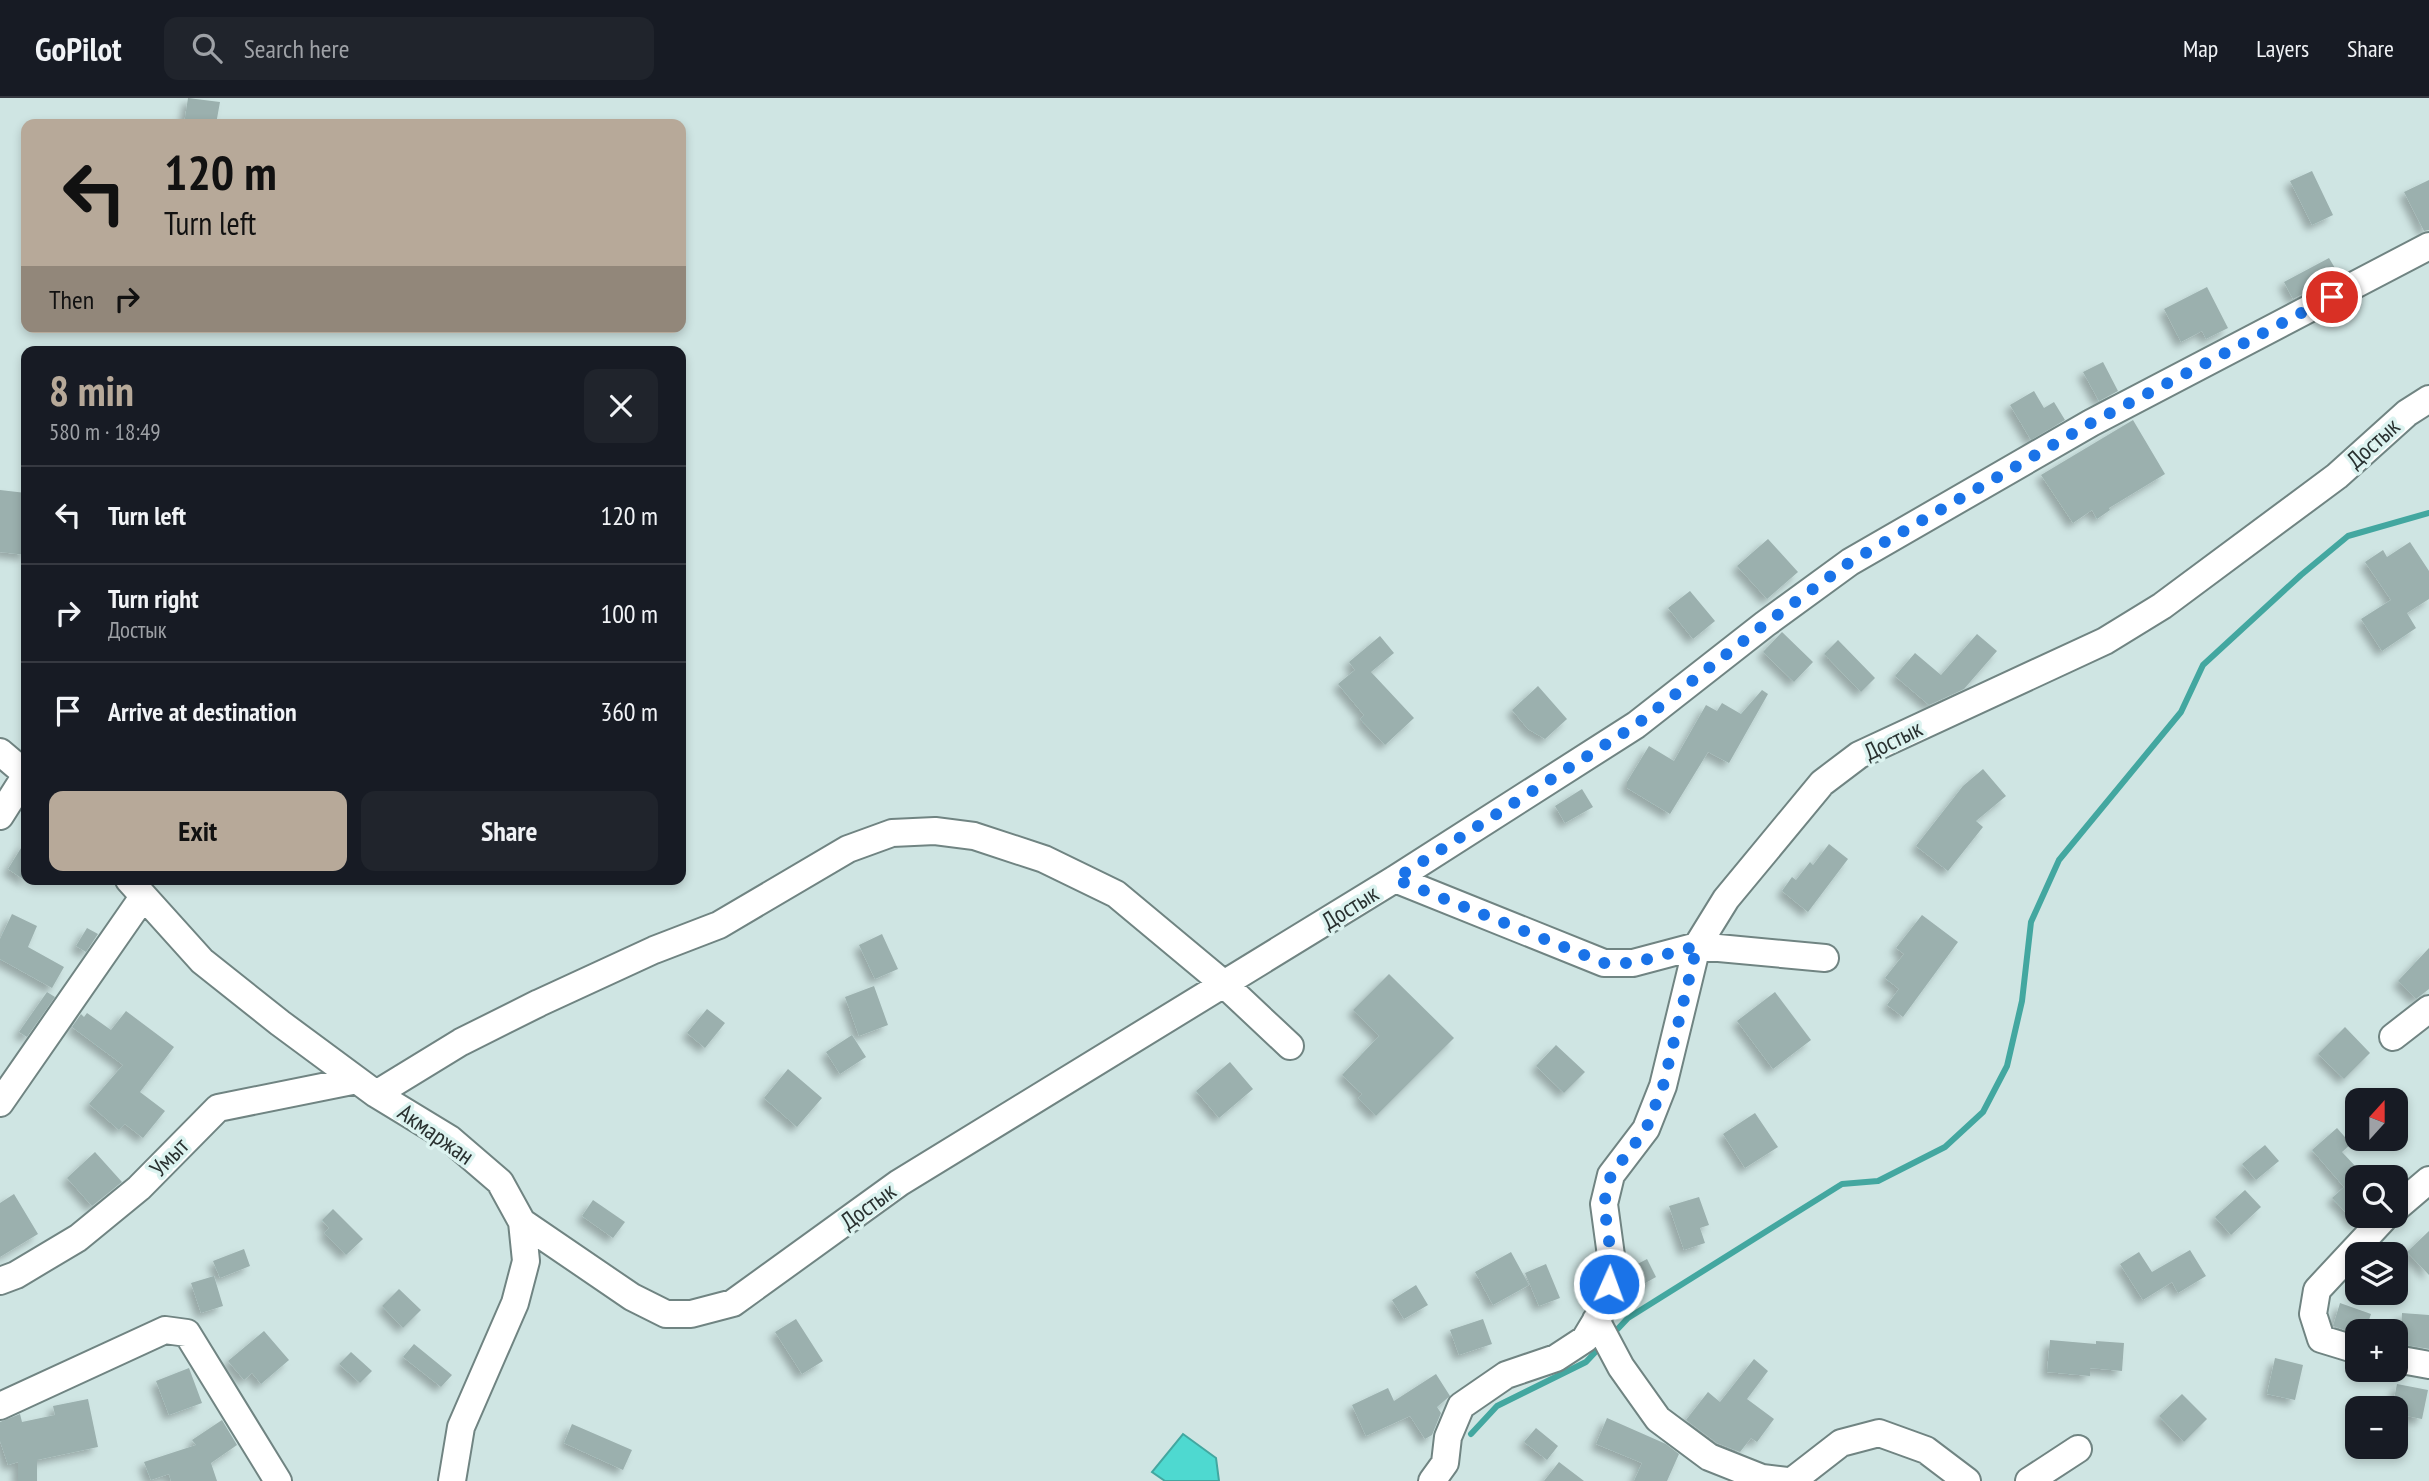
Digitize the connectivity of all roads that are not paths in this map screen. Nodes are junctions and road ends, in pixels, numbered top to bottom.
1 (2429, 246) edge
2 (2429, 399) edge
3 (0, 752) edge
4 (21, 771) edge
5 (21, 783) edge
6 (0, 816) edge
7 (1395, 879) junction
8 (136, 888) edge
9 (1697, 946) junction
10 (1825, 958) dead end
11 (1224, 984) junction
12 (2429, 1009) edge
13 (2393, 1037) dead end
14 (1290, 1045) dead end
15 (367, 1087) junction
16 (0, 1103) edge
17 (2429, 1180) edge
18 (2408, 1198) edge
19 (522, 1222) junction
20 (2375, 1228) edge
21 (0, 1281) edge
22 (1596, 1320) junction
23 (2345, 1346) edge
24 (2408, 1361) edge
25 (2429, 1365) edge
26 (0, 1406) edge
27 (2078, 1449) dead end
28 (278, 1481) edge
29 (452, 1481) edge
30 (1432, 1481) edge
31 (1787, 1481) edge
32 (1792, 1481) edge
33 (1966, 1481) edge
34 (2029, 1481) edge

1 - 7 street, Достык
2 - 9 street, Достык
3 - 4 street
5 - 6 street
7 - 9 street
7 - 11 street, Достык
8 - 15 street, Акмаржан
8 - 16 street
9 - 10 street
9 - 22 street, Достык
11 - 14 street
11 - 15 street
11 - 19 street, Достык
12 - 13 street
15 - 19 street, Акмаржан
15 - 21 street, Умыт
17 - 18 street
19 - 29 street, Акмаржан
20 - 23 street
22 - 30 street, Достык
22 - 31 street
24 - 25 street
26 - 28 street
27 - 34 street
32 - 33 street

